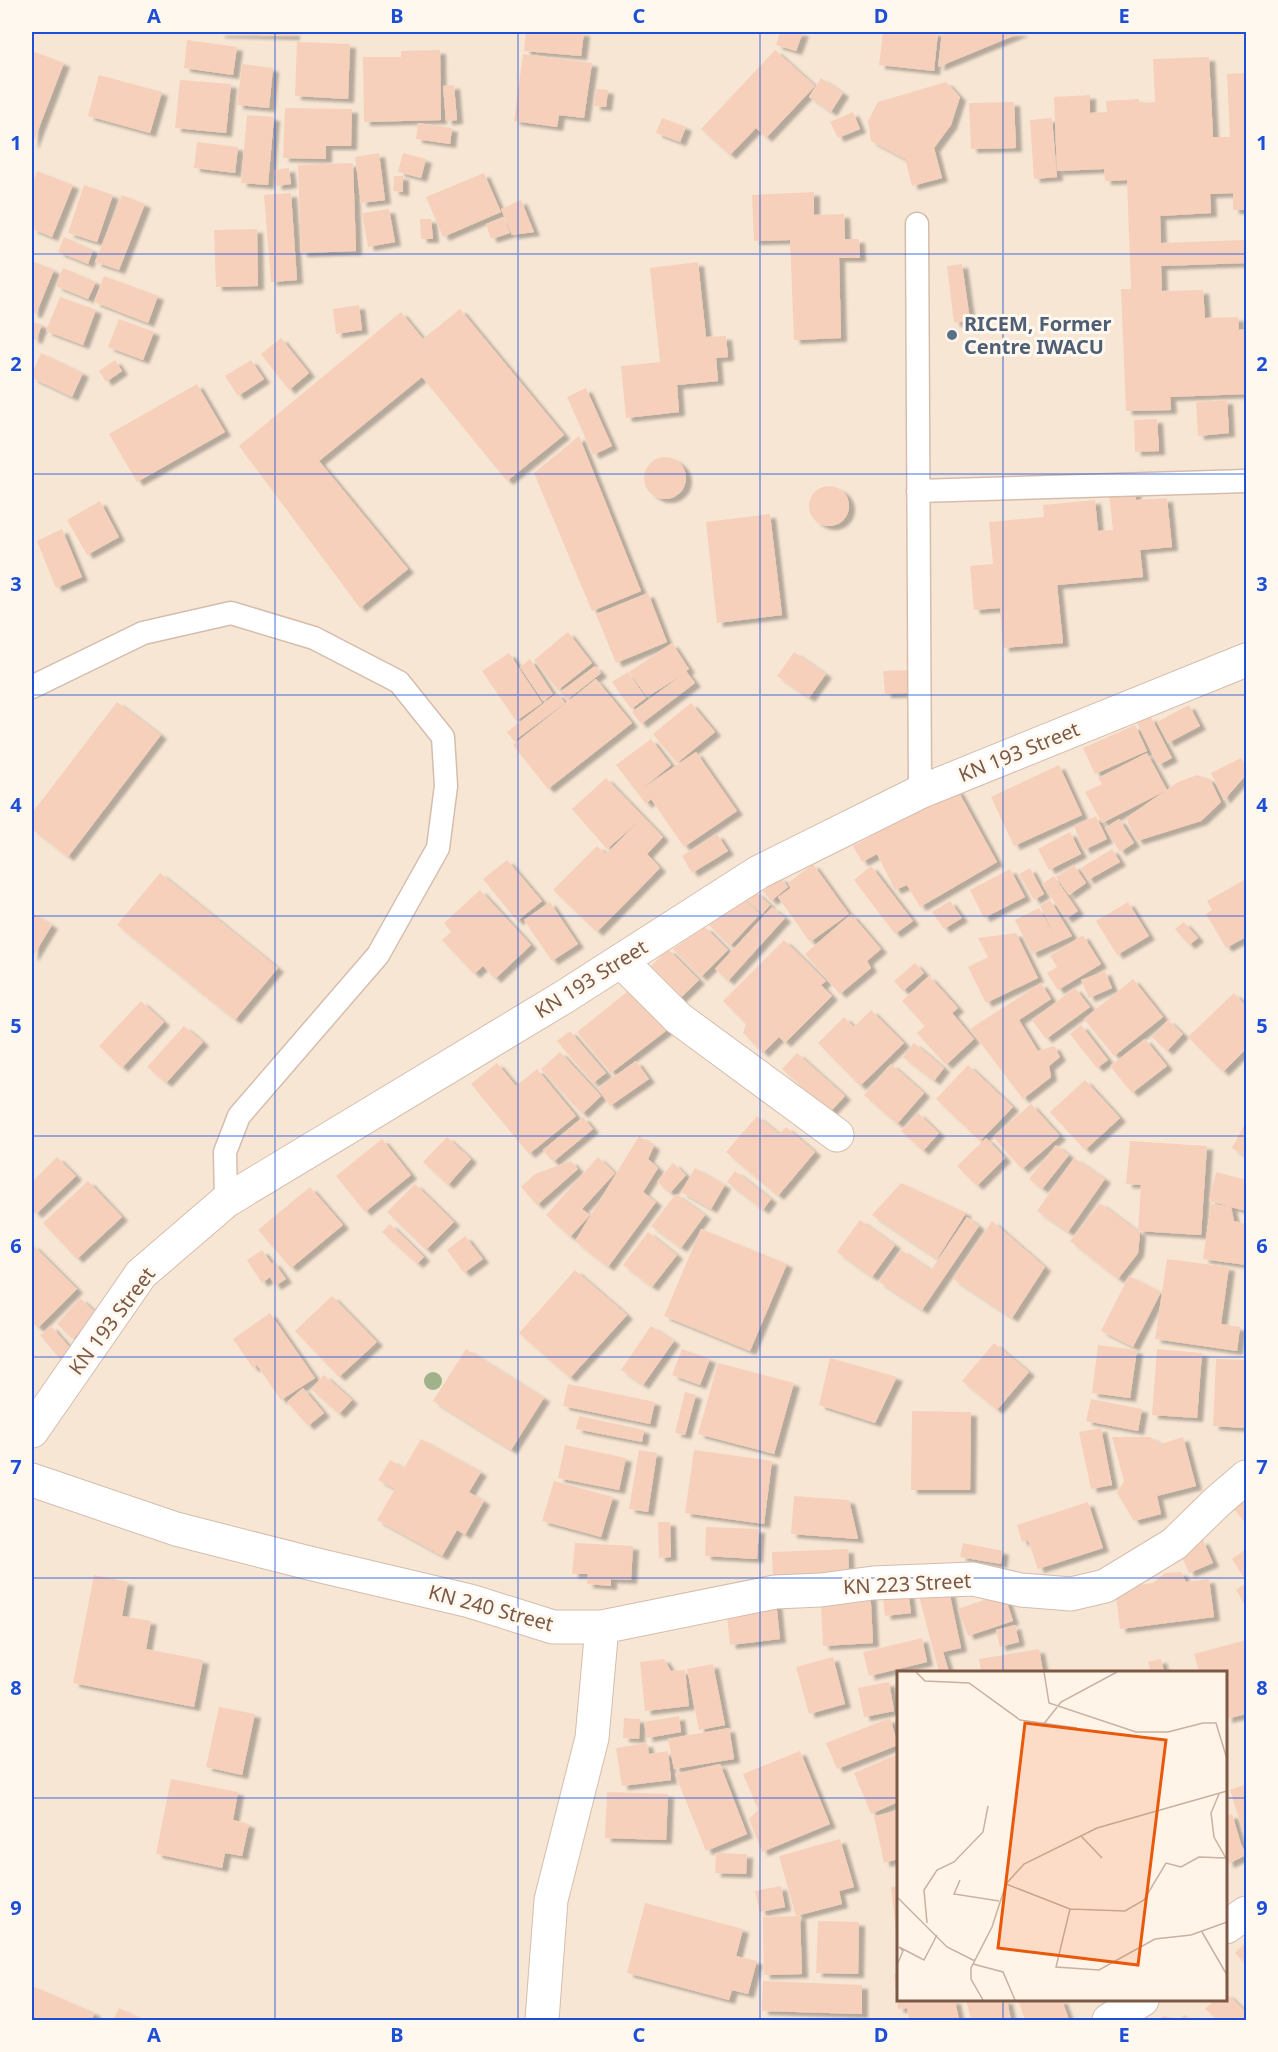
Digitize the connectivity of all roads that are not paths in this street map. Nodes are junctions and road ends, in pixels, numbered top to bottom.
1 (917, 224) dead end
2 (1246, 481) edge
3 (918, 491) junction
4 (1246, 660) edge
5 (32, 687) edge
6 (920, 792) junction
7 (621, 961) junction
8 (837, 1135) dead end
9 (226, 1201) junction
10 (32, 1431) edge
11 (1246, 1477) edge
12 (32, 1480) edge
13 (602, 1627) junction
14 (1246, 1913) edge
15 (1227, 1926) edge
16 (1140, 2001) edge
17 (542, 2020) edge
18 (1109, 2020) edge

1 - 3 lane
2 - 3 lane
3 - 6 lane
4 - 6 street, KN 193 Street
5 - 9 lane
6 - 7 street, KN 193 Street
7 - 8 street
7 - 9 street, KN 193 Street
9 - 10 street, KN 193 Street
11 - 13 street, KN 223 Street
12 - 13 street, KN 240 Street
13 - 17 street
14 - 15 street
16 - 18 street

